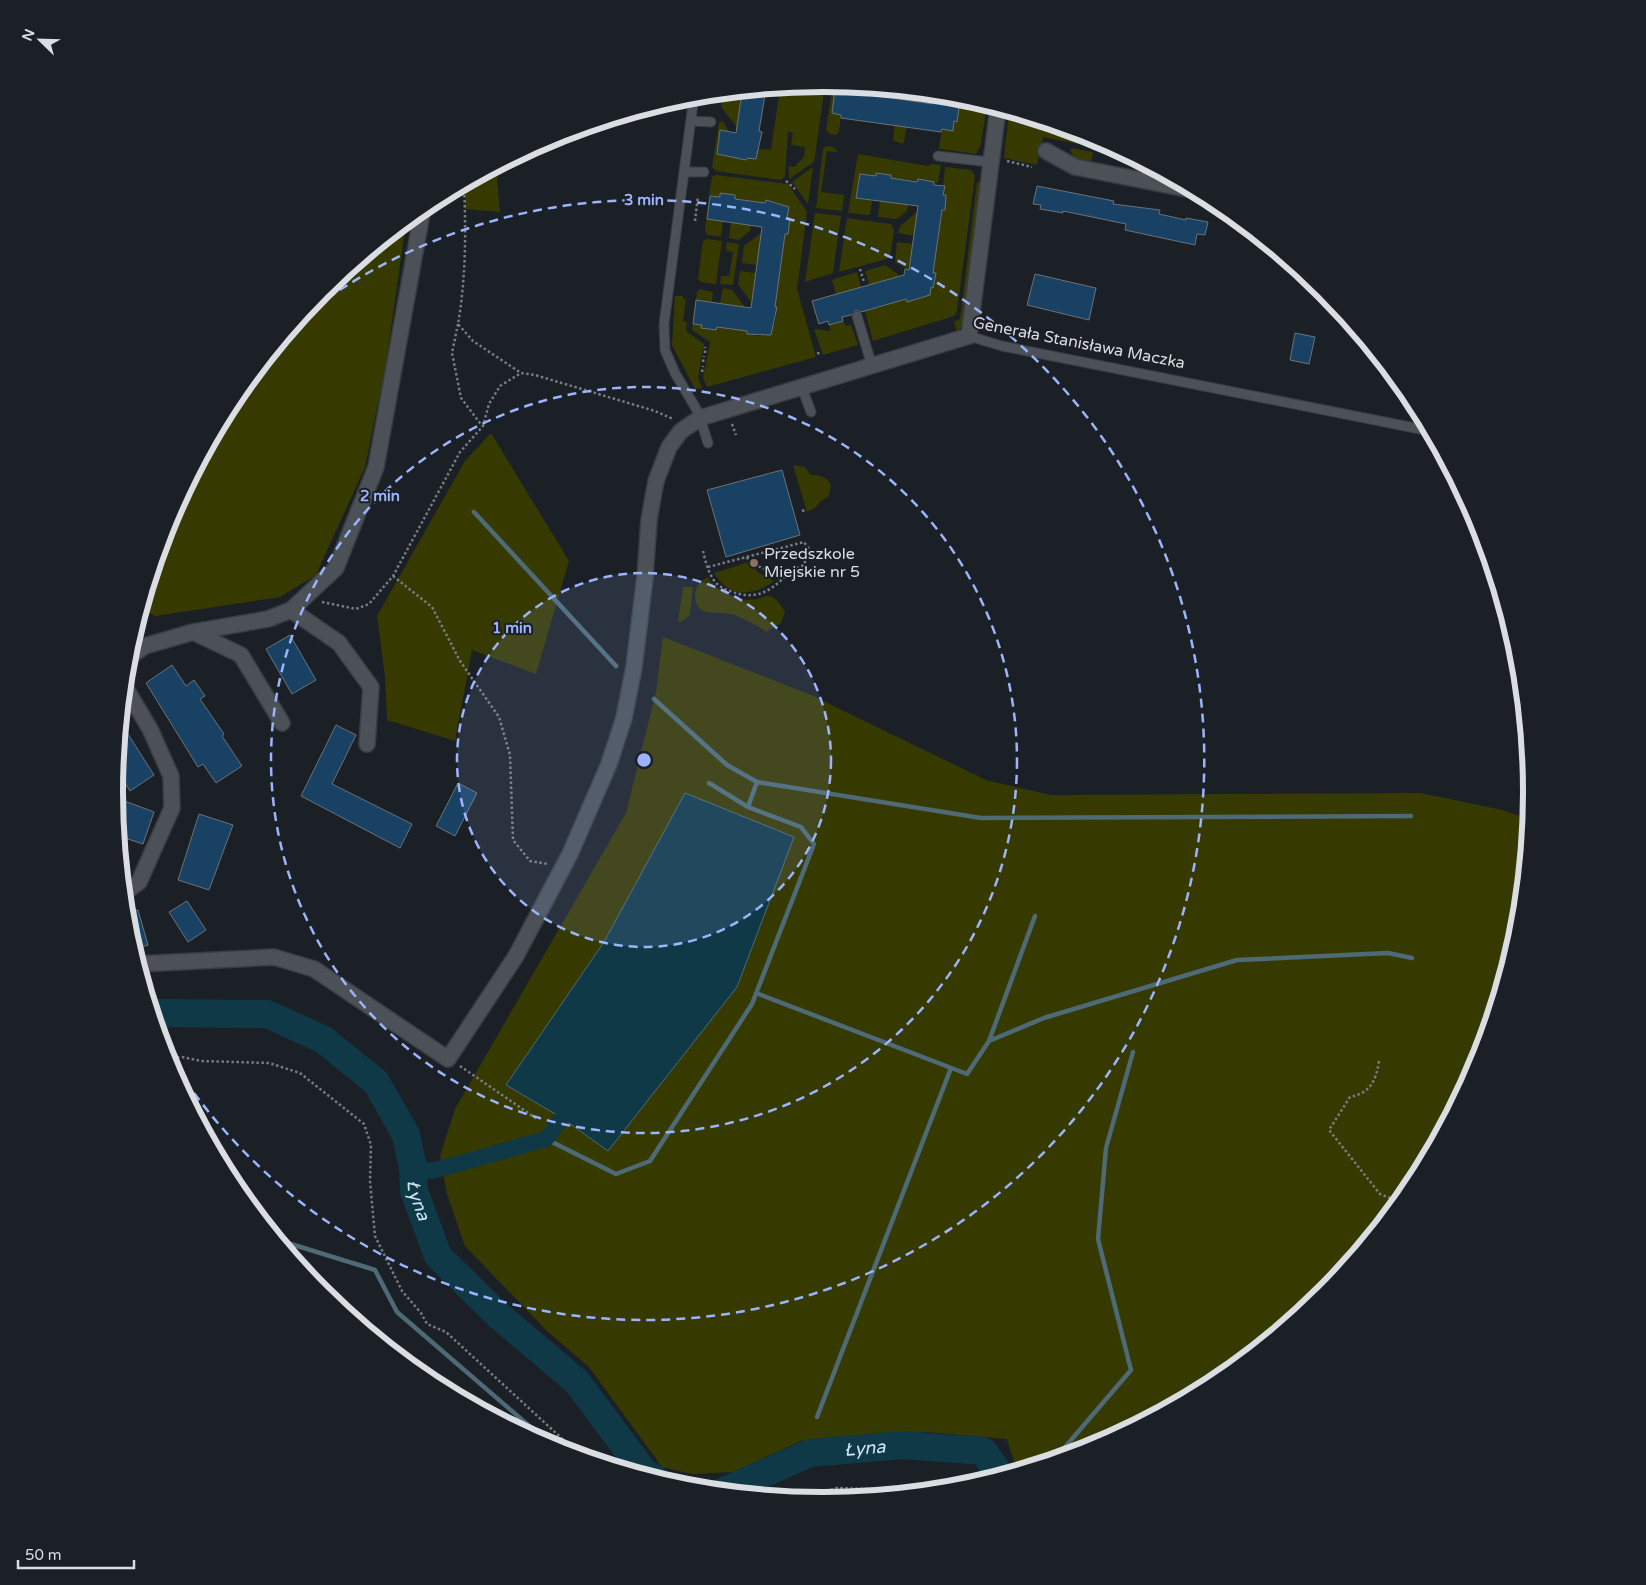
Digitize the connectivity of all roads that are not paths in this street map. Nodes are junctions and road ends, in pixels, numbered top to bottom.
1 (693, 105) edge
2 (997, 114) edge
3 (691, 121) junction
4 (711, 122) dead end
5 (1046, 151) dead end
6 (938, 156) dead end
7 (989, 162) junction
8 (684, 172) junction
9 (704, 172) dead end
10 (1174, 186) edge
11 (421, 220) edge
12 (857, 316) dead end
13 (969, 336) junction
14 (872, 366) junction
15 (802, 388) junction
16 (811, 412) dead end
17 (700, 418) junction
18 (1420, 429) edge
19 (708, 443) dead end
20 (291, 610) junction
21 (192, 632) junction
22 (139, 643) edge
23 (130, 695) edge
24 (282, 723) dead end
25 (367, 744) dead end
26 (130, 889) edge
27 (144, 963) edge

1 - 3 lane
2 - 7 street
3 - 4 lane
3 - 8 lane
5 - 10 street
6 - 7 lane
7 - 13 street
8 - 9 lane
8 - 17 lane
11 - 20 street
12 - 14 lane
13 - 14 street, Generała Stanisława Maczka
13 - 18 lane, Generała Stanisława Maczka
14 - 15 street, Generała Stanisława Maczka
15 - 16 lane
15 - 17 street, Generała Stanisława Maczka
17 - 19 lane
17 - 27 street, Generała Stanisława Maczka
20 - 21 street
20 - 25 street
21 - 22 street
21 - 24 street
23 - 26 street

